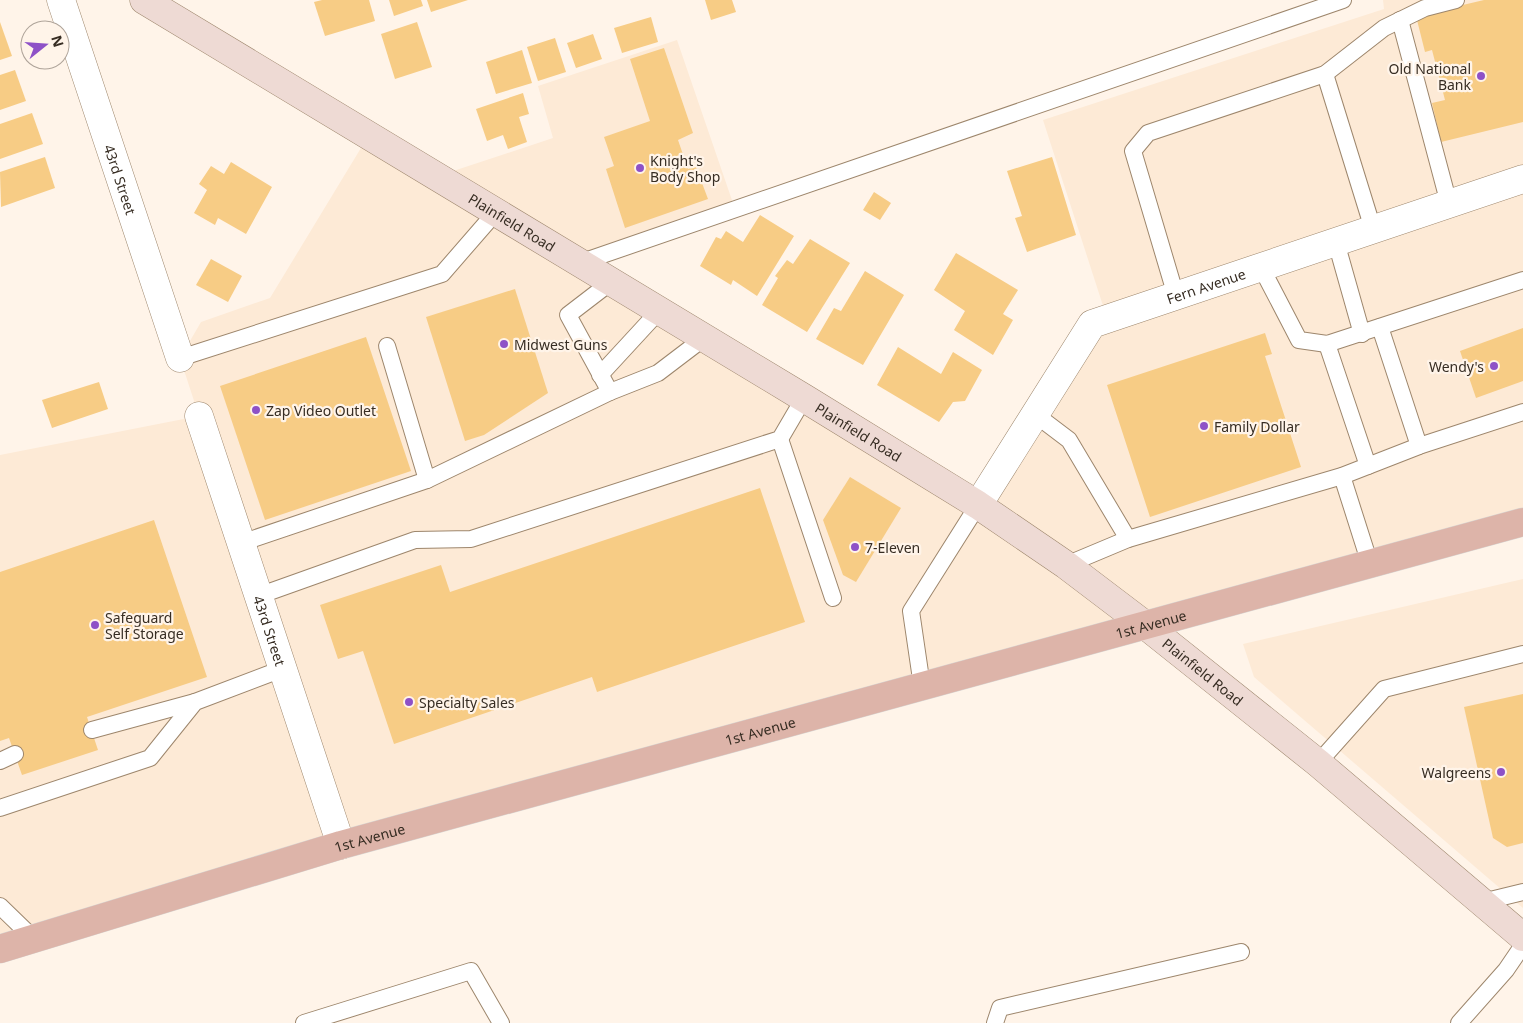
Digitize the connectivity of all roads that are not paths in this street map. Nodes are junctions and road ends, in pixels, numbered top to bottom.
1 (61, 0) edge
2 (1343, 0) edge
3 (1456, 0) edge
4 (153, 1) edge
5 (1400, 20) junction
6 (1325, 74) junction
7 (1523, 179) edge
8 (1449, 204) junction
9 (495, 213) junction
10 (1373, 229) junction
11 (1336, 242) junction
12 (579, 263) junction
13 (1261, 267) junction
14 (1523, 280) edge
15 (611, 282) junction
16 (1176, 296) junction
17 (659, 311) junction
18 (1380, 327) junction
19 (1362, 334) junction
20 (704, 338) junction
21 (1327, 344) junction
22 (387, 346) dead end
23 (180, 358) joint
24 (600, 375) junction
25 (610, 392) junction
26 (804, 398) junction
27 (1523, 412) edge
28 (1036, 415) junction
29 (199, 416) dead end
30 (780, 439) junction
31 (1419, 446) junction
32 (1368, 466) junction
33 (1342, 476) junction
34 (427, 480) junction
35 (978, 505) junction
36 (1523, 522) edge
37 (1128, 539) junction
38 (241, 543) junction
39 (1370, 564) junction
40 (1066, 565) junction
41 (258, 596) junction
42 (833, 598) dead end
43 (1145, 625) junction
44 (1523, 654) edge
45 (282, 668) junction
46 (922, 686) junction
47 (195, 702) junction
48 (92, 730) dead end
49 (1318, 763) junction
50 (0, 808) edge
51 (341, 846) junction
52 (1523, 892) edge
53 (1482, 902) junction
54 (0, 906) edge
55 (1523, 936) edge
56 (34, 939) junction
57 (1523, 945) edge
58 (0, 949) edge
59 (1241, 952) dead end
60 (304, 1023) edge
61 (501, 1023) edge
62 (995, 1023) edge
63 (1459, 1023) edge

1 - 23 street, 43rd Street
2 - 12 lane
3 - 5 lane
4 - 9 street, Plainfield Road
5 - 6 lane
5 - 8 lane
6 - 10 lane
6 - 16 lane
7 - 8 street, Fern Avenue
8 - 10 street, Fern Avenue
9 - 12 street, Plainfield Road
9 - 23 lane
10 - 11 street, Fern Avenue
11 - 13 street, Fern Avenue
11 - 19 lane
12 - 15 street, Plainfield Road
13 - 16 street, Fern Avenue
13 - 21 lane
14 - 18 lane
15 - 17 street, Plainfield Road
15 - 24 lane
16 - 28 street, Fern Avenue
17 - 20 street, Plainfield Road
17 - 24 lane
18 - 19 lane
18 - 31 lane
19 - 21 lane
20 - 25 lane
20 - 26 street, Plainfield Road
21 - 32 lane
22 - 34 lane
24 - 25 lane
25 - 34 lane
26 - 30 lane
26 - 35 street, Plainfield Road
27 - 31 lane
28 - 35 street, Fern Avenue
28 - 37 lane
29 - 38 street, 43rd Street
30 - 41 lane
30 - 42 lane
31 - 32 lane
32 - 33 lane
33 - 37 lane
33 - 39 lane
34 - 38 lane
35 - 40 street, Plainfield Road
35 - 46 lane
36 - 39 main road, 1st Avenue
37 - 40 lane
38 - 41 street, 43rd Street
39 - 43 main road, 1st Avenue
40 - 43 street, Plainfield Road
41 - 45 street, 43rd Street
43 - 46 main road, 1st Avenue
43 - 49 street, Plainfield Road
44 - 49 lane
45 - 47 lane
45 - 51 street, 43rd Street
46 - 51 main road, 1st Avenue
47 - 48 lane
47 - 50 lane
49 - 53 street, Plainfield Road
51 - 56 main road, 1st Avenue
52 - 53 lane
53 - 55 street, Plainfield Road
54 - 56 lane
56 - 58 main road, 1st Avenue
57 - 63 lane
59 - 62 lane
60 - 61 lane

